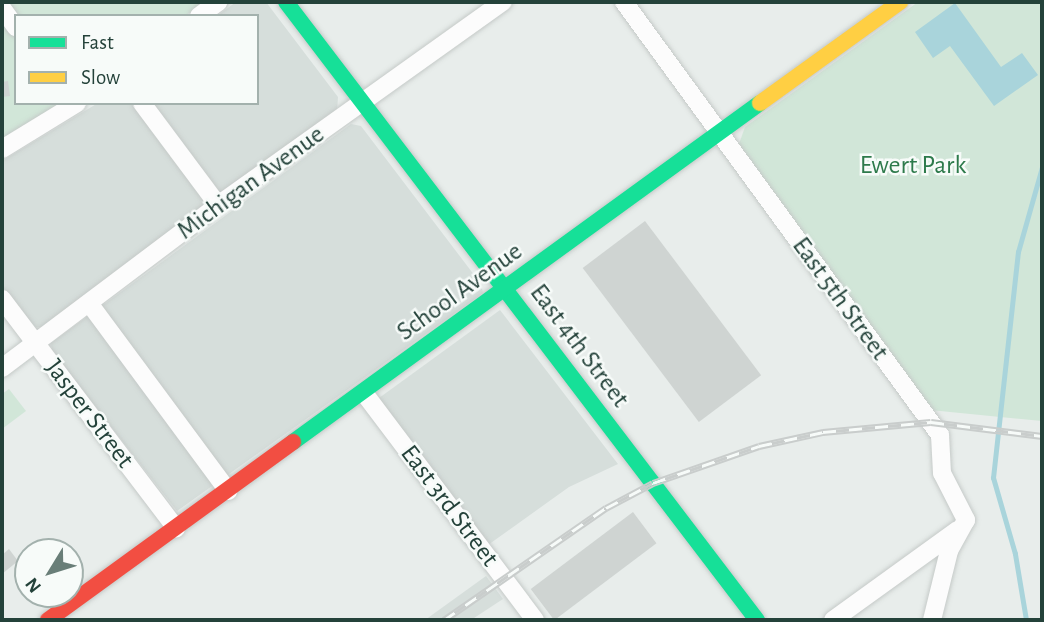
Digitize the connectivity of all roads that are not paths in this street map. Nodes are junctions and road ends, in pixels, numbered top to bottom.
1 (218, 2) edge
2 (286, 2) edge
3 (503, 2) edge
4 (624, 2) edge
5 (900, 2) edge
6 (2, 8) edge
7 (202, 14) edge
8 (14, 24) edge
9 (363, 103) junction
10 (73, 105) edge
11 (143, 105) edge
12 (718, 133) junction
13 (2, 149) edge
14 (218, 205) junction
15 (505, 289) junction
16 (2, 299) edge
17 (89, 303) junction
18 (36, 344) junction
19 (2, 368) edge
20 (364, 393) junction
21 (228, 491) junction
22 (963, 527) junction
23 (176, 528) junction
24 (48, 620) edge
25 (535, 620) edge
26 (757, 620) edge
27 (834, 620) edge
28 (932, 620) edge

1 - 7 street
2 - 9 street, East 4th Street
3 - 9 street, Michigan Avenue
4 - 12 street, East 5th Street
5 - 12 street, School Avenue
6 - 8 street
9 - 14 street, Michigan Avenue
9 - 15 street, East 4th Street
10 - 13 street
11 - 14 street
12 - 15 street, School Avenue
12 - 22 street, East 5th Street
14 - 17 street, Michigan Avenue
15 - 20 street, School Avenue
15 - 26 street, East 4th Street
16 - 18 street, Jasper Street
17 - 18 street, Michigan Avenue
17 - 21 street
18 - 19 street, Michigan Avenue
18 - 23 street, Jasper Street
20 - 21 street, School Avenue
20 - 25 street, East 3rd Street
21 - 23 street, School Avenue
22 - 27 street
22 - 28 street
23 - 24 street, School Avenue

